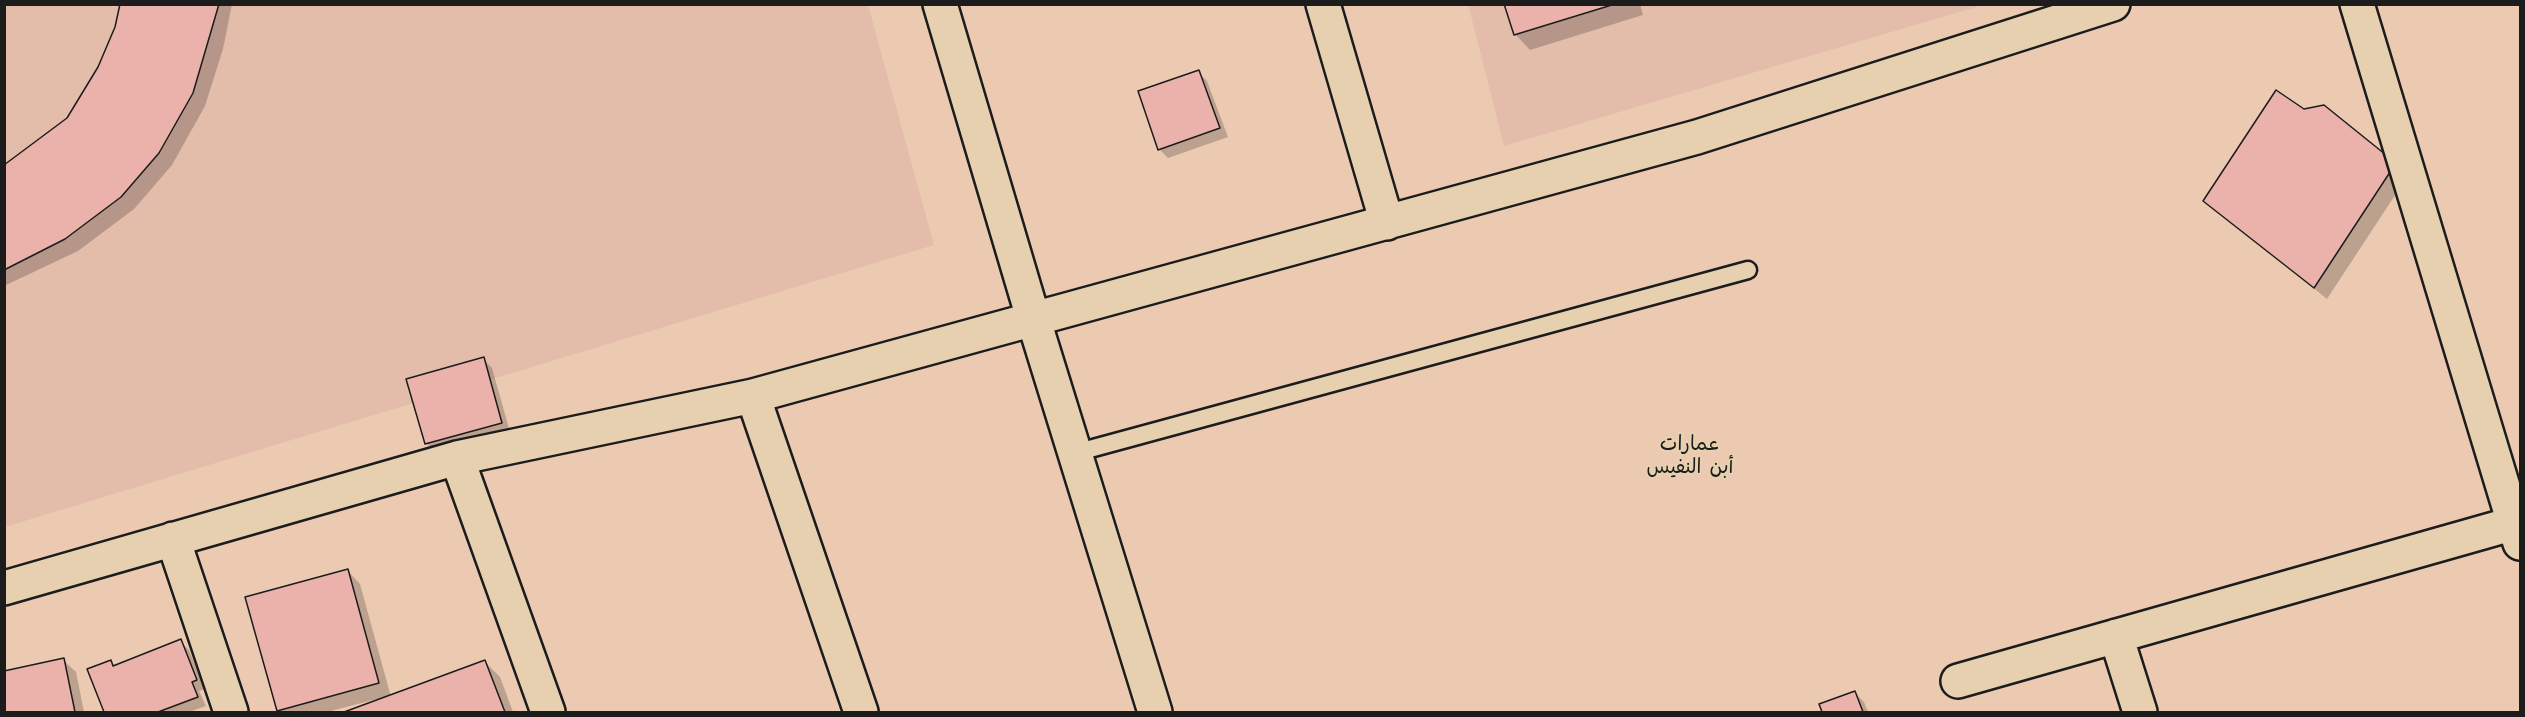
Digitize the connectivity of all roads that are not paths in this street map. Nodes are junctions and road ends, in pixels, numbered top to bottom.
1 (940, 4) edge
2 (1323, 4) edge
3 (2113, 4) edge
4 (2357, 4) edge
5 (1387, 223) junction
6 (1748, 270) dead end
7 (1034, 321) junction
8 (753, 396) junction
9 (1075, 453) junction
10 (457, 458) junction
11 (2518, 533) edge
12 (173, 539) junction
13 (4, 588) edge
14 (2116, 636) junction
15 (1958, 681) dead end
16 (231, 712) edge
17 (548, 712) edge
18 (861, 712) edge
19 (1155, 712) edge
20 (2140, 712) edge

1 - 7 street
2 - 5 street
3 - 5 street
4 - 11 street
5 - 7 street
6 - 9 lane
7 - 8 street
7 - 9 street
8 - 10 street
8 - 18 street
9 - 19 street
10 - 12 street
10 - 17 street
11 - 14 street
12 - 13 street
12 - 16 street
14 - 15 street
14 - 20 street

